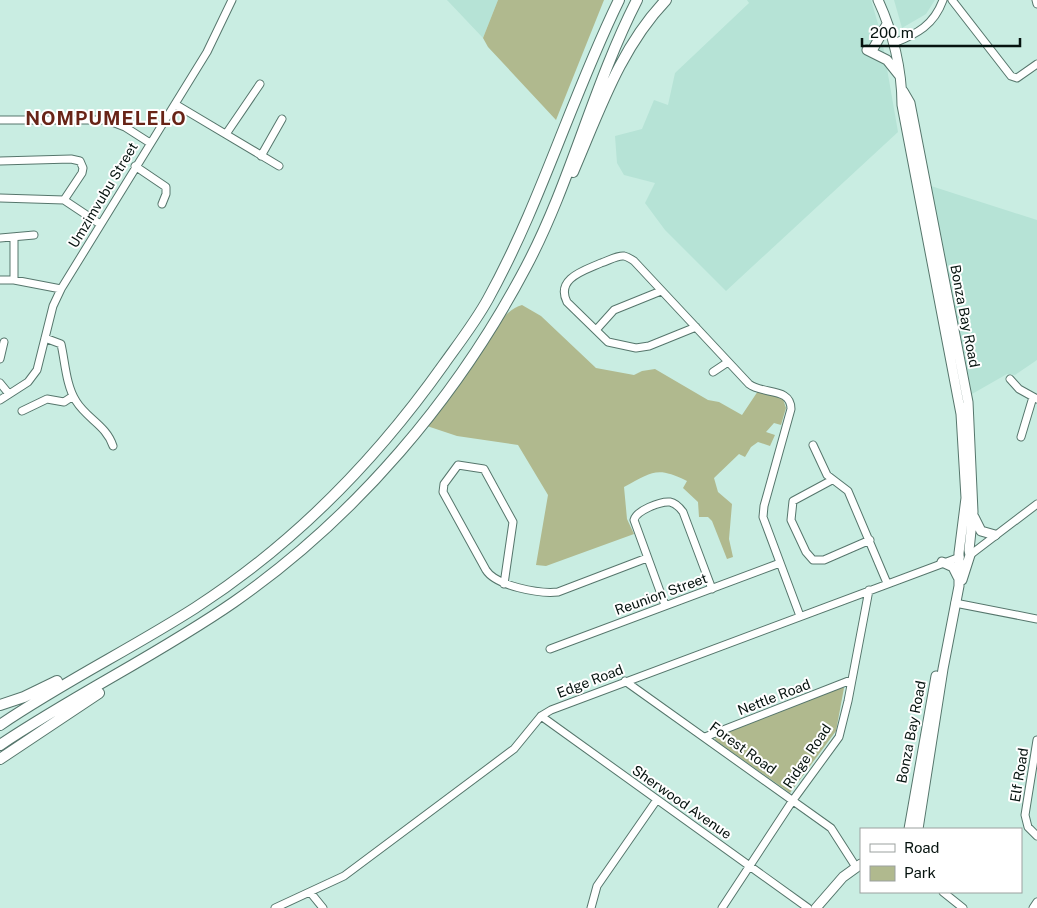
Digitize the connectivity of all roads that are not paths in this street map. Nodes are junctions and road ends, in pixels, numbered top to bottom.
1 (232, 0) edge
2 (619, 0) edge
3 (637, 0) edge
4 (666, 0) edge
5 (878, 0) edge
6 (943, 0) edge
7 (952, 0) edge
8 (1036, 0) edge
9 (1037, 4) edge
10 (887, 24) junction
11 (894, 43) junction
12 (1037, 64) edge
13 (900, 75) junction
14 (260, 84) dead end
15 (902, 91) junction
16 (175, 104) junction
17 (282, 119) dead end
18 (0, 120) edge
19 (226, 134) junction
20 (150, 142) junction
21 (261, 156) junction
22 (0, 161) edge
23 (135, 166) junction
24 (279, 166) dead end
25 (0, 198) edge
26 (557, 198) junction
27 (64, 200) junction
28 (162, 204) dead end
29 (100, 224) junction
30 (34, 235) dead end
31 (0, 238) edge
32 (14, 238) junction
33 (0, 280) edge
34 (14, 280) junction
35 (61, 289) junction
36 (661, 290) junction
37 (696, 327) junction
38 (596, 330) junction
39 (45, 338) junction
40 (4, 342) dead end
41 (0, 359) edge
42 (728, 362) junction
43 (713, 372) dead end
44 (1010, 379) dead end
45 (0, 383) edge
46 (9, 394) junction
47 (73, 396) junction
48 (1035, 398) edge
49 (0, 400) edge
50 (22, 411) dead end
51 (1021, 437) dead end
52 (813, 445) dead end
53 (113, 446) dead end
54 (832, 480) junction
55 (1037, 504) edge
56 (973, 512) junction
57 (993, 537) junction
58 (870, 540) junction
59 (965, 554) junction
60 (648, 558) junction
61 (942, 562) junction
62 (780, 564) junction
63 (959, 582) junction
64 (887, 583) junction
65 (504, 584) junction
66 (712, 589) junction
67 (869, 590) junction
68 (955, 603) junction
69 (198, 606) junction
70 (666, 606) junction
71 (800, 616) junction
72 (1037, 619) edge
73 (948, 643) junction
74 (550, 648) dead end
75 (160, 650) junction
76 (851, 680) junction
77 (625, 681) junction
78 (0, 705) edge
79 (541, 716) junction
80 (0, 725) edge
81 (705, 737) junction
82 (1037, 740) edge
83 (0, 745) edge
84 (0, 759) edge
85 (1034, 770) edge
86 (793, 800) junction
87 (656, 801) junction
88 (909, 828) edge
89 (918, 828) edge
90 (1037, 836) edge
91 (858, 865) edge
92 (749, 866) junction
93 (310, 892) junction
94 (945, 893) edge
95 (1037, 902) edge
96 (275, 908) edge
97 (323, 908) edge
98 (592, 908) edge
99 (722, 908) edge
100 (808, 908) edge
101 (816, 908) edge
102 (963, 908) edge
103 (1033, 908) edge

1 - 16 street, Umzimvubu Street
2 - 69 highway
3 - 26 highway
4 - 26 highway
5 - 10 main road, Bonza Bay Road
6 - 11 street
7 - 12 street
8 - 9 street
10 - 11 main road, Bonza Bay Road
10 - 13 main road
11 - 13 main road, Bonza Bay Road
13 - 15 main road, Bonza Bay Road
14 - 19 street
15 - 56 main road, Bonza Bay Road
15 - 59 main road, Bonza Bay Road
16 - 19 street
16 - 20 street, Umzimvubu Street
17 - 21 street
18 - 20 street
19 - 21 street
20 - 23 street, Umzimvubu Street
21 - 24 street
22 - 27 street
23 - 28 street
23 - 29 street, Umzimvubu Street
25 - 27 street
26 - 75 highway
27 - 29 street
29 - 35 street, Umzimvubu Street
30 - 32 street
31 - 32 street
32 - 34 street
33 - 34 street
34 - 35 street
35 - 39 street, Umzimvubu Street
36 - 37 street
36 - 38 street
36 - 38 street
37 - 38 street
37 - 42 street
39 - 46 street, Umzimvubu Street
39 - 47 street
40 - 41 street
42 - 43 street
42 - 62 street
44 - 48 street
45 - 46 street
46 - 49 street, Umzimvubu Street
47 - 50 street
47 - 53 street
48 - 51 street
52 - 54 street
54 - 58 street
54 - 58 street
55 - 57 street, Edge Road
56 - 57 main road
56 - 59 main road, Bonza Bay Road
57 - 59 street, Edge Road
58 - 64 street
59 - 61 street, Edge Road
59 - 63 main road, Bonza Bay Road
60 - 65 street
60 - 66 street
60 - 70 street
61 - 63 main road
61 - 64 street, Edge Road
62 - 66 street, Reunion Street
62 - 71 street
63 - 68 main road, Bonza Bay Road
64 - 67 street, Edge Road
65 - 65 street
66 - 70 street, Reunion Street
67 - 71 street, Edge Road
67 - 76 street, Ridge Road
68 - 72 street
68 - 73 main road, Bonza Bay Road
69 - 78 highway
69 - 80 highway
70 - 74 street, Reunion Street
71 - 77 street, Edge Road
73 - 88 main road, Bonza Bay Road
73 - 89 main road, Bonza Bay Road
75 - 83 highway
75 - 84 highway
76 - 81 street, Nettle Road
76 - 86 street, Ridge Road
77 - 79 street, Edge Road
77 - 81 street, Forest Road
79 - 87 street, Sherwood Avenue
79 - 93 street, Edge Road
81 - 86 street, Forest Road
82 - 85 street, Elf Road
85 - 90 street, Elf Road
86 - 91 street, Forest Road
86 - 92 street, Ridge Road
87 - 92 street, Sherwood Avenue
87 - 98 street
91 - 101 main road
92 - 99 street, Ridge Road
92 - 100 street, Sherwood Avenue
93 - 96 street, Edge Road
93 - 97 street
94 - 102 street
95 - 103 street

